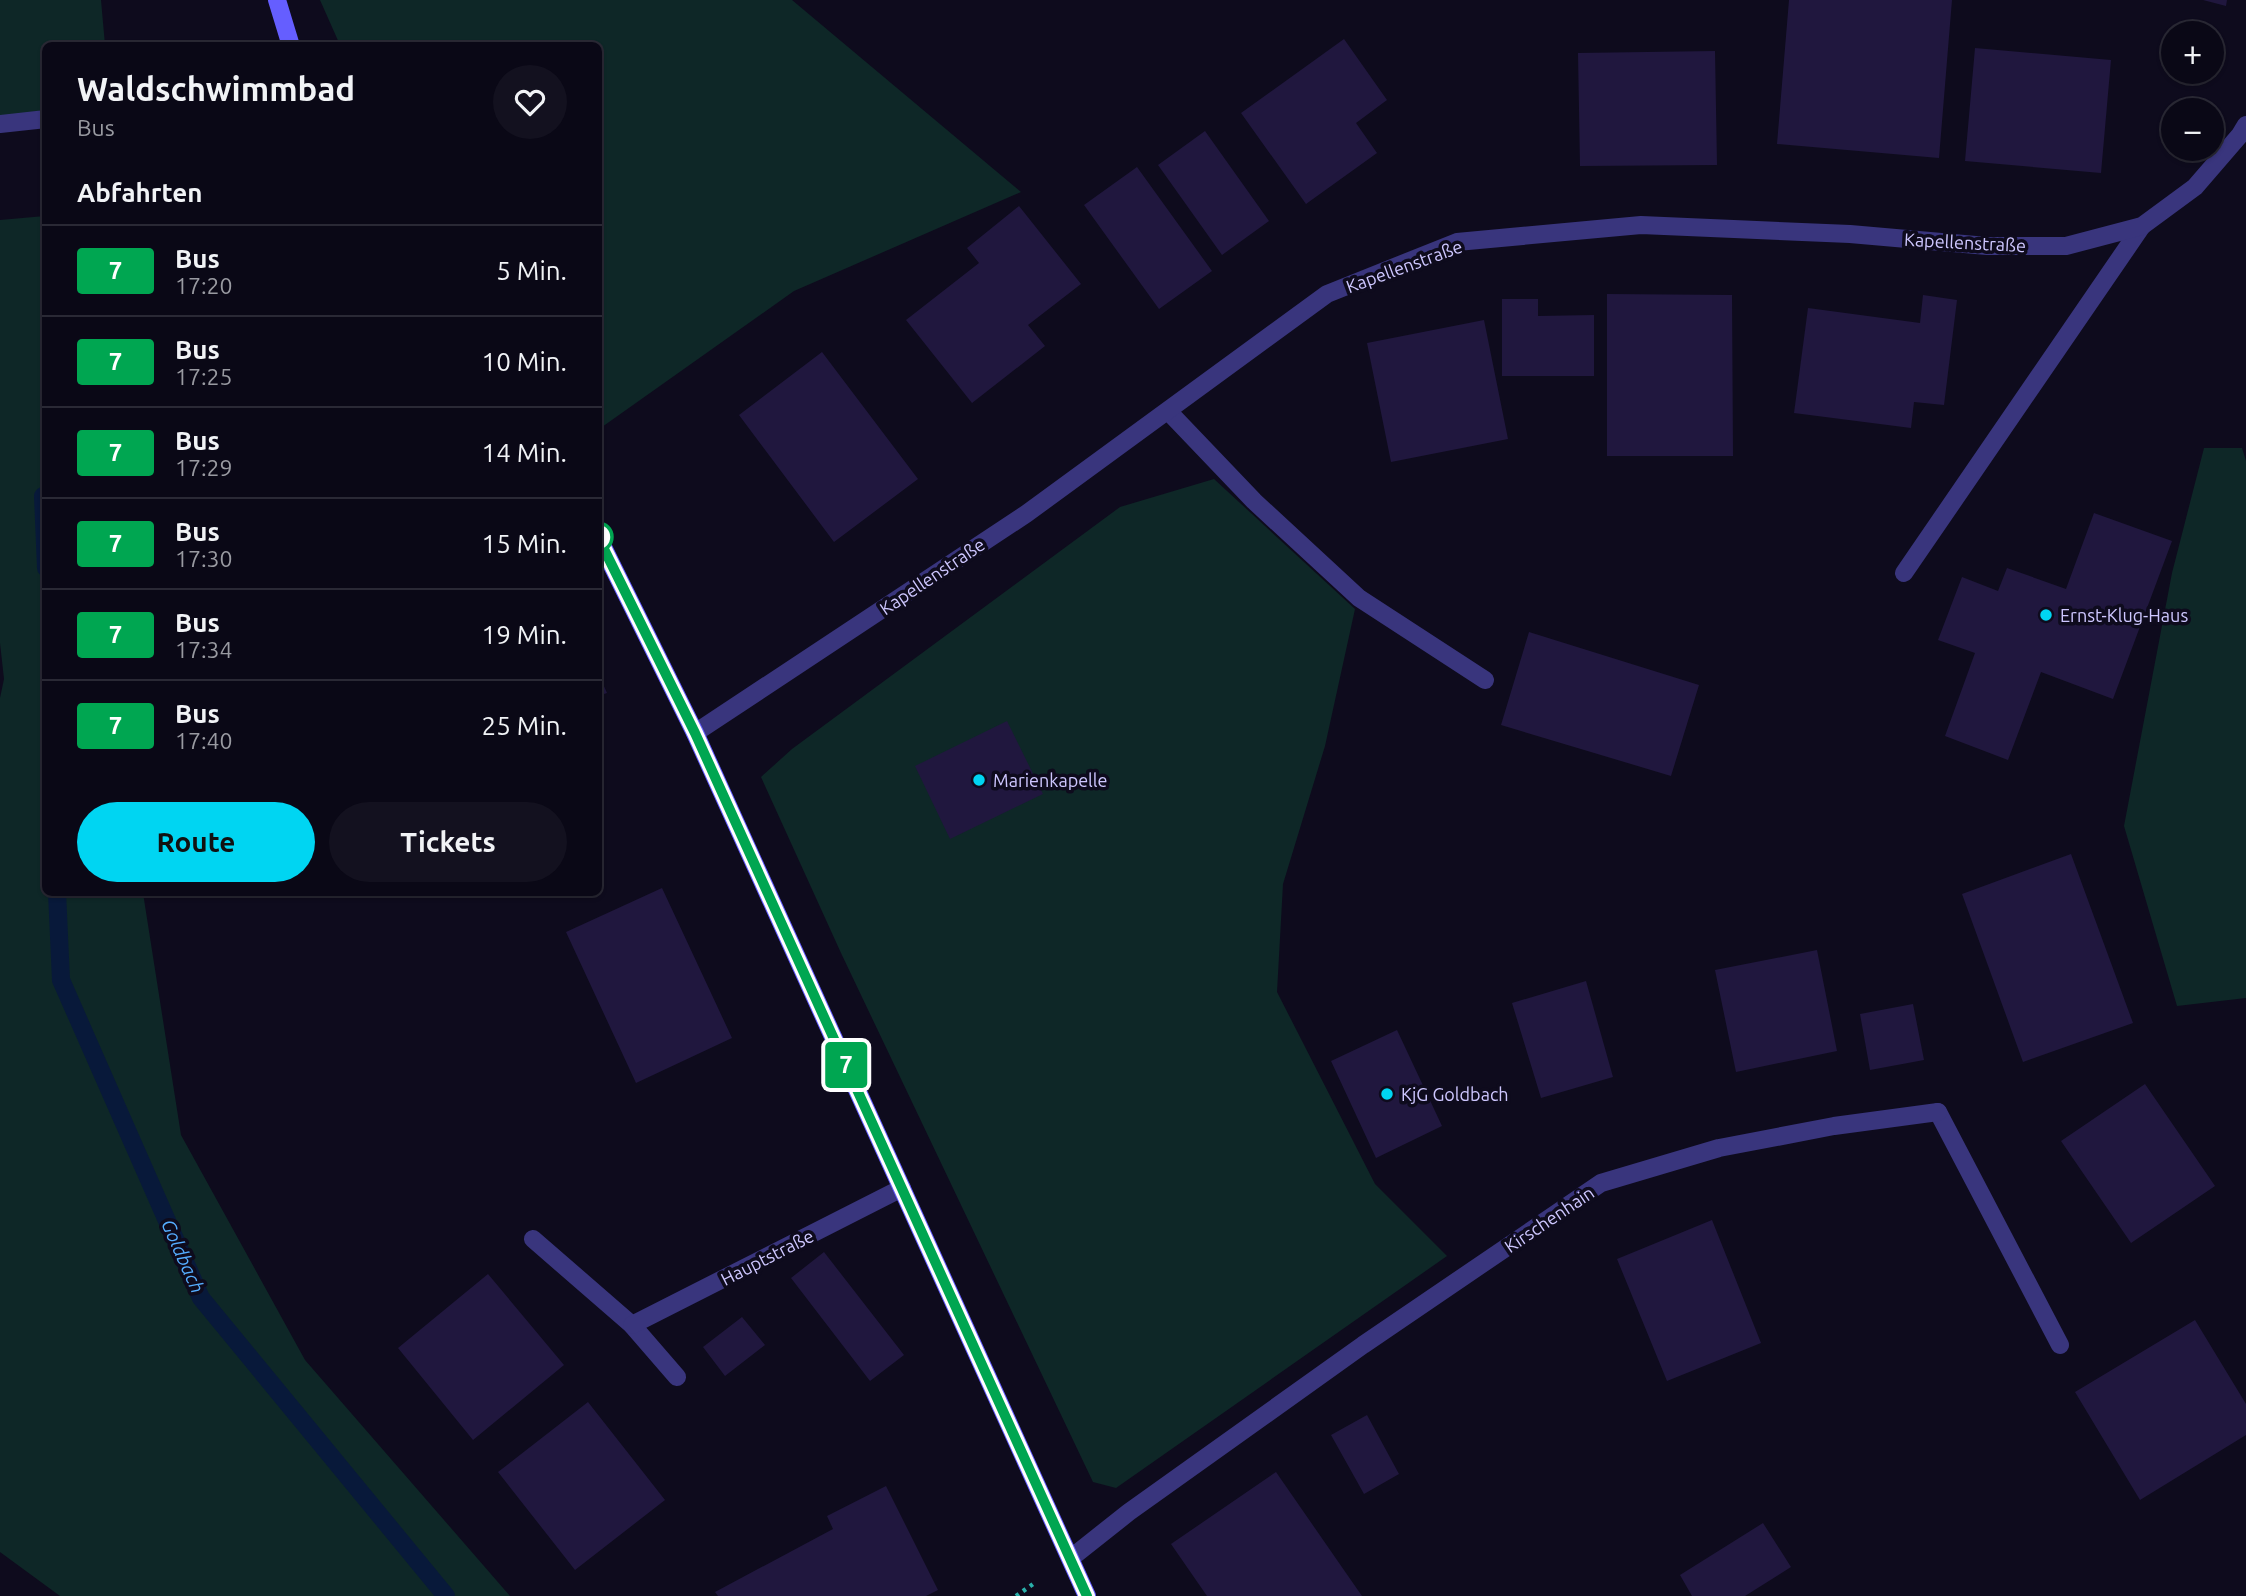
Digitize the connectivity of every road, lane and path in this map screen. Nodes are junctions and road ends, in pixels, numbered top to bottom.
1 (277, 0) edge
2 (290, 42) edge
3 (42, 119) edge
4 (0, 124) edge
5 (2246, 125) edge
6 (2142, 226) junction
7 (1168, 411) junction
8 (602, 545) edge
9 (1904, 573) dead end
10 (1485, 680) dead end
11 (695, 733) junction
12 (902, 1188) junction
13 (533, 1239) dead end
14 (632, 1325) junction
15 (2060, 1345) dead end
16 (677, 1377) dead end
17 (1071, 1558) junction
18 (1087, 1596) edge

1 - 2 street
3 - 4 street
5 - 6 street, Kapellenstraße
6 - 7 street, Kapellenstraße
6 - 9 street
7 - 10 street
7 - 11 street, Kapellenstraße
8 - 11 street
11 - 12 street
12 - 14 street, Hauptstraße
12 - 17 street
13 - 14 street
14 - 16 street
15 - 17 street, Kirschenhain
17 - 18 street

